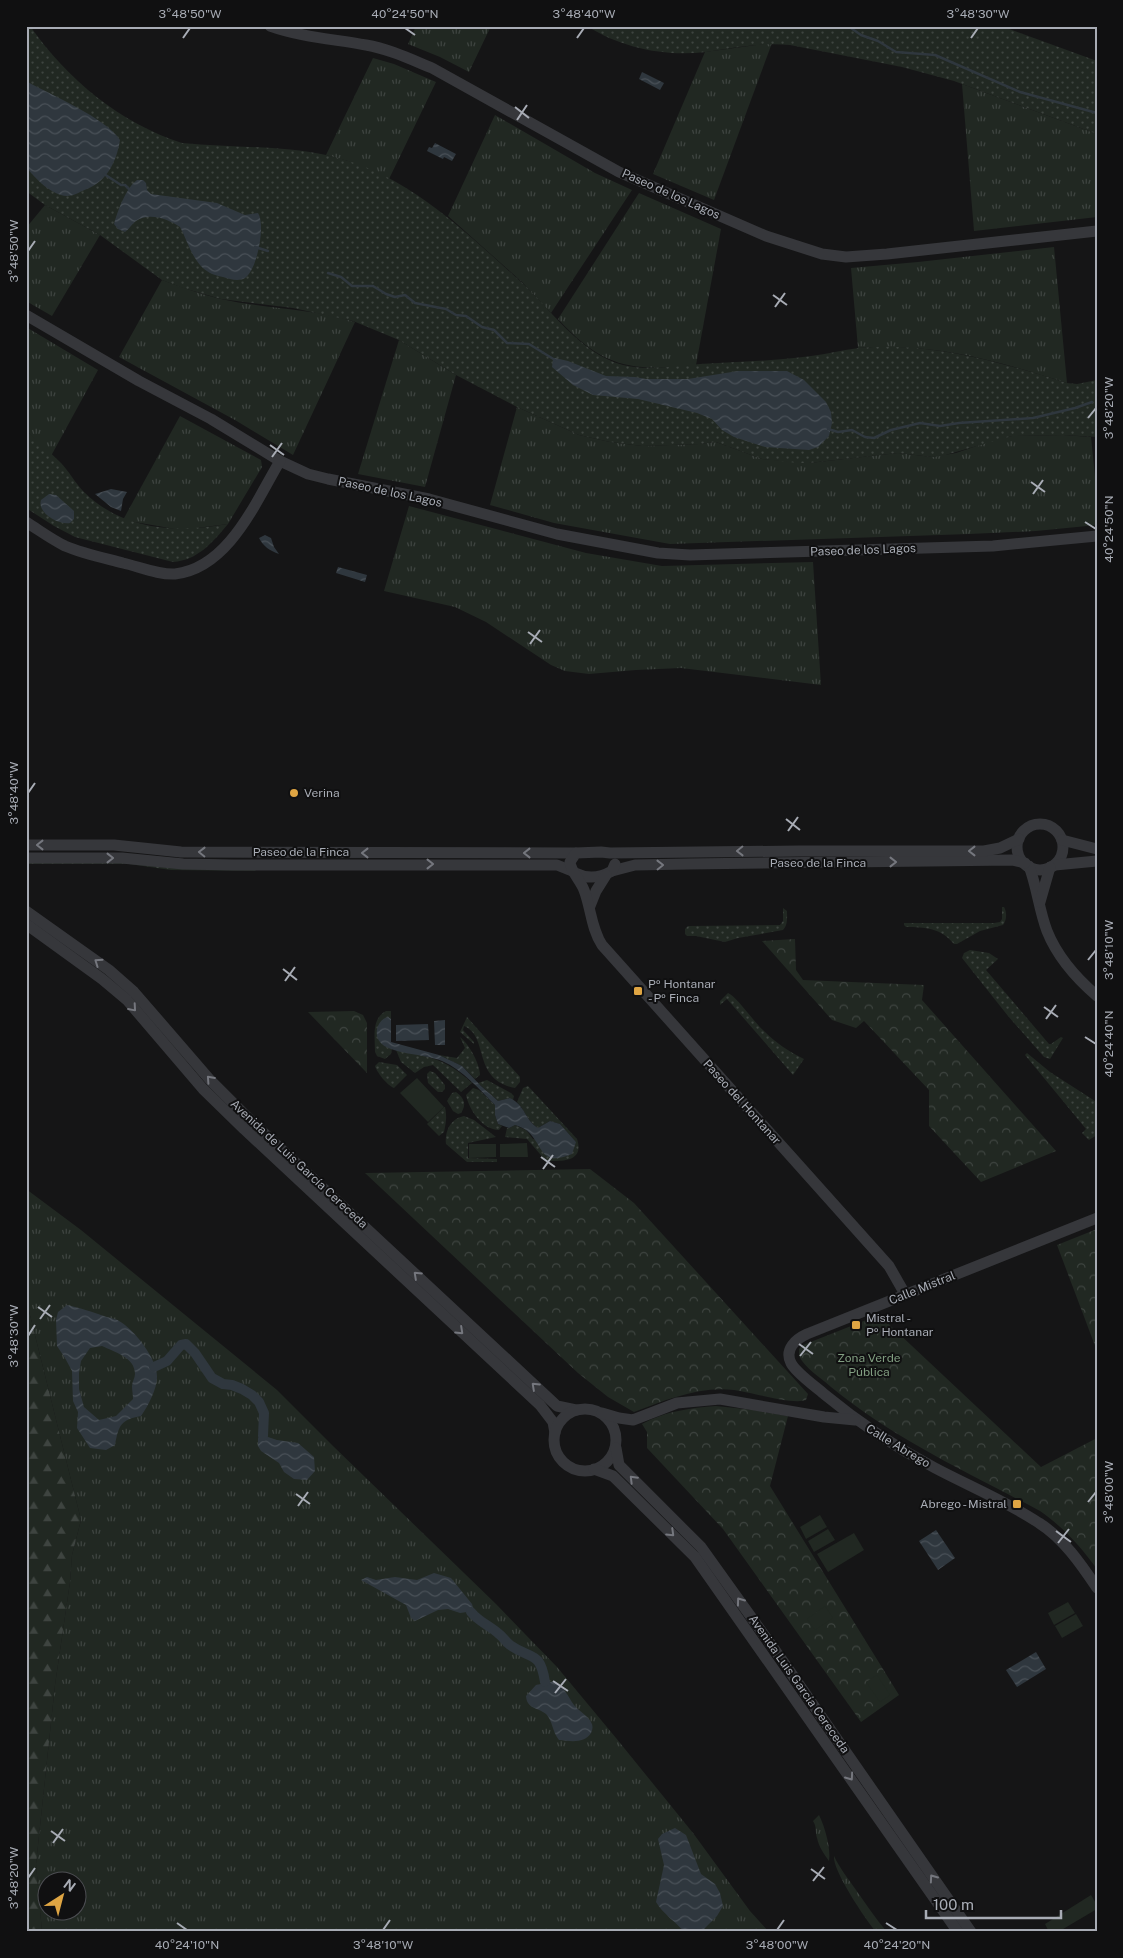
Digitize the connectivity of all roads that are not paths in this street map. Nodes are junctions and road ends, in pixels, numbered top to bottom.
1 (270, 26) edge
2 (1097, 231) edge
3 (26, 315) edge
4 (280, 461) junction
5 (26, 522) edge
6 (1097, 536) edge
7 (1019, 839) junction
8 (1062, 840) junction
9 (26, 845) edge
10 (1097, 849) edge
11 (576, 853) junction
12 (610, 853) junction
13 (26, 858) edge
14 (1097, 861) edge
15 (1027, 865) junction
16 (1052, 866) junction
17 (574, 872) junction
18 (609, 872) junction
19 (1040, 903) junction
20 (590, 906) junction
21 (26, 911) edge
22 (26, 924) edge
23 (1097, 996) edge
24 (1097, 1218) edge
25 (905, 1294) junction
26 (576, 1410) junction
27 (602, 1413) junction
28 (633, 1420) junction
29 (855, 1420) junction
30 (555, 1433) junction
31 (616, 1444) junction
32 (594, 1470) junction
33 (1097, 1588) edge
34 (958, 1932) edge
35 (971, 1932) edge

1 - 2 street, Paseo de los Lagos
3 - 4 street, Paseo de los Lagos
4 - 5 street
4 - 6 street, Paseo de los Lagos
7 - 8 street
7 -> 12 street, Paseo de la Finca
7 - 15 street
8 - 10 street
8 - 16 street
11 -> 9 street, Paseo de la Finca
11 - 12 street, Paseo de la Finca
11 - 17 street
12 - 18 street
13 -> 17 street, Paseo de la Finca
14 - 16 street
15 - 16 street
18 -> 15 street, Paseo de la Finca
15 - 19 street
16 - 19 street
17 - 18 street, Paseo de la Finca
17 - 20 street, Paseo del Hontanar
18 - 20 street
19 - 23 street
20 - 25 street, Paseo del Hontanar
26 -> 21 street, Avenida de Luis García Cereceda
22 -> 30 street, Avenida de Luis García Cereceda
24 - 25 street, Calle Mistral
25 - 29 street, Calle Mistral
26 - 27 street
26 - 30 street
27 - 28 street
27 - 31 street
28 - 29 street, Calle Abrego
28 - 31 street
29 - 33 street, Calle Abrego
30 - 32 street
31 - 32 street
35 -> 31 street, Avenida Luis García Cereceda
32 -> 34 street, Avenida Luis García Cereceda

